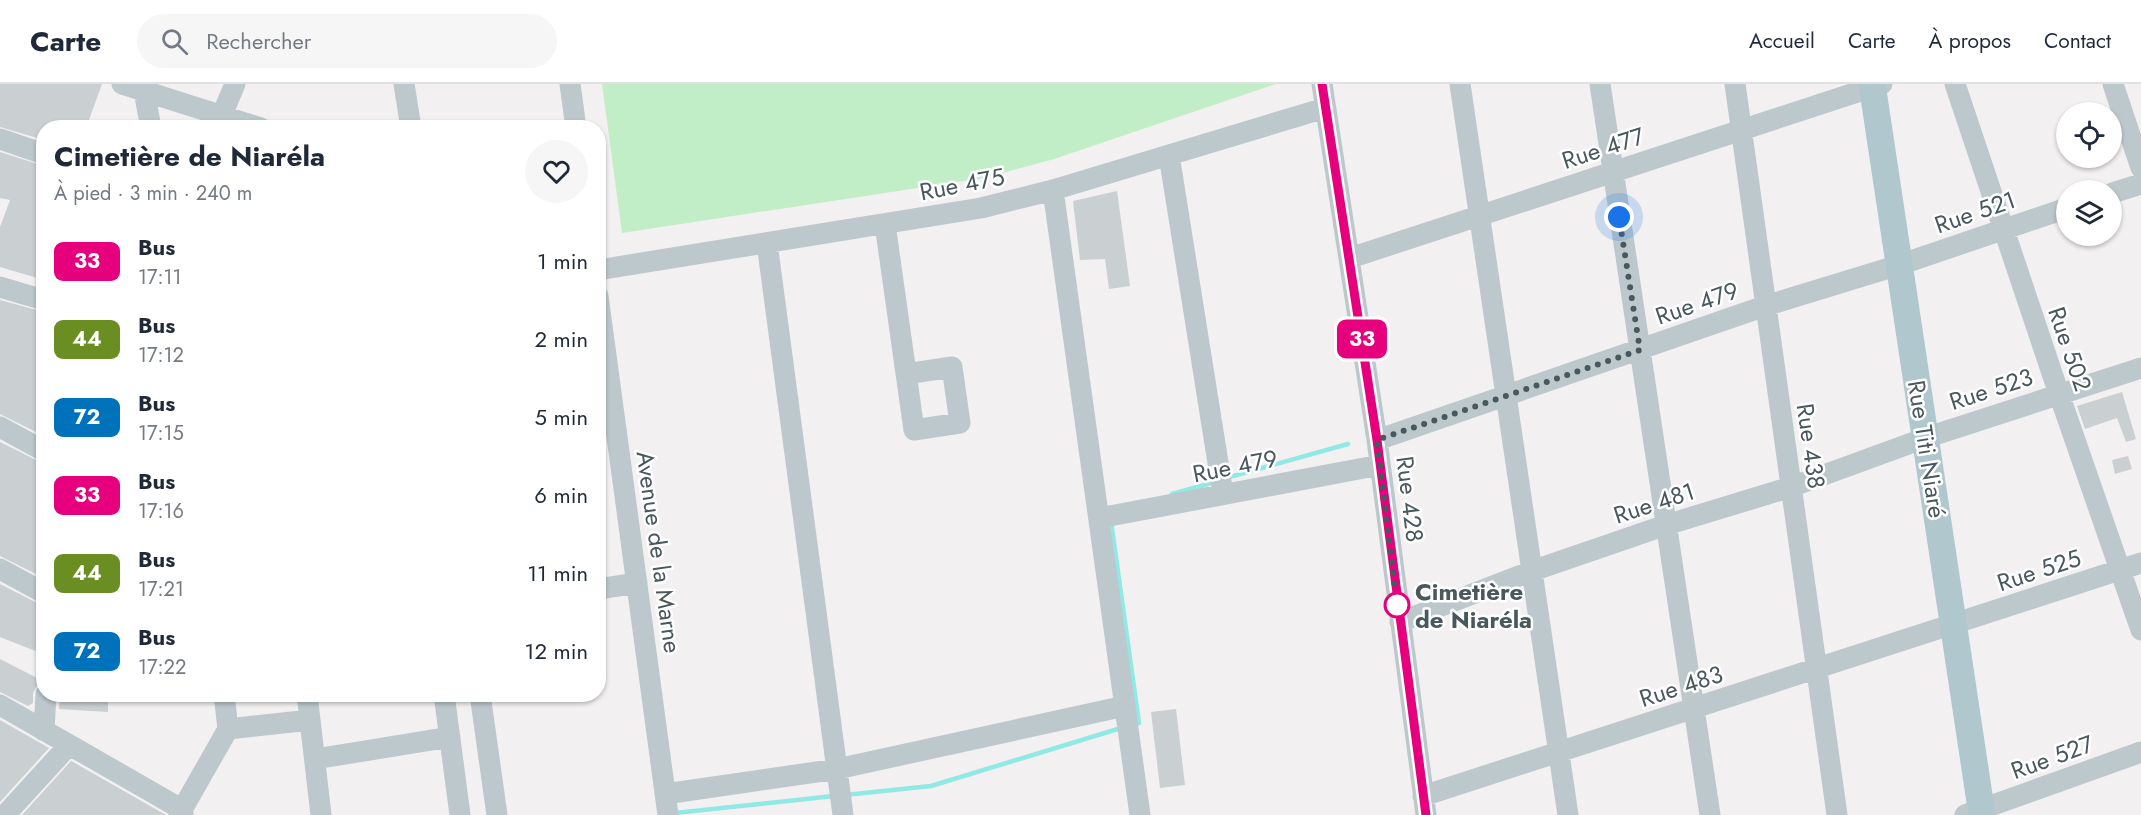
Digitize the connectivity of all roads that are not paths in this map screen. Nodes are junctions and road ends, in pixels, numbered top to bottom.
1 (122, 84) edge
2 (235, 84) edge
3 (404, 84) edge
4 (570, 84) edge
5 (1322, 84) edge
6 (1460, 84) edge
7 (1600, 84) edge
8 (1735, 84) edge
9 (1955, 84) edge
10 (2113, 84) edge
11 (1876, 85) edge
12 (144, 91) junction
13 (1325, 108) junction
14 (222, 115) junction
15 (149, 120) edge
16 (237, 120) edge
17 (410, 120) edge
18 (575, 120) edge
19 (1741, 130) junction
20 (0, 139) edge
21 (36, 151) edge
22 (1169, 155) junction
23 (2141, 168) edge
24 (1612, 172) junction
25 (2141, 184) edge
26 (1053, 190) junction
27 (2122, 190) edge
28 (2056, 212) edge
29 (1479, 216) junction
30 (885, 224) junction
31 (2002, 229) junction
32 (767, 243) junction
33 (1350, 258) junction
34 (1899, 265) junction
35 (606, 269) edge
36 (0, 287) edge
37 (36, 298) edge
38 (1765, 306) junction
39 (1640, 350) junction
40 (606, 355) edge
41 (2141, 368) edge
42 (906, 374) dead end
43 (2058, 394) junction
44 (1506, 396) junction
45 (0, 427) edge
46 (1926, 438) junction
47 (1377, 440) junction
48 (36, 447) edge
49 (1380, 465) junction
50 (1791, 487) junction
51 (1223, 494) junction
52 (1099, 518) junction
53 (1666, 525) junction
54 (2141, 563) edge
55 (0, 569) edge
56 (2120, 570) junction
57 (1532, 572) junction
58 (637, 582) junction
59 (606, 588) edge
60 (36, 589) edge
61 (1400, 622) junction
62 (1954, 625) junction
63 (2141, 630) edge
64 (1817, 669) junction
65 (46, 702) edge
66 (225, 702) edge
67 (308, 702) edge
68 (445, 702) edge
69 (481, 702) edge
70 (0, 705) edge
71 (1125, 706) junction
72 (1694, 709) junction
73 (310, 720) junction
74 (228, 729) junction
75 (44, 731) junction
76 (450, 737) junction
77 (69, 745) junction
78 (1559, 752) junction
79 (2141, 752) edge
80 (315, 759) junction
81 (837, 769) junction
82 (665, 794) junction
83 (1425, 805) edge
84 (181, 813) edge
85 (1976, 813) edge
86 (5, 815) edge
87 (321, 815) edge
88 (460, 815) edge
89 (497, 815) edge
90 (668, 815) edge
91 (843, 815) edge
92 (1140, 815) edge
93 (1568, 815) edge
94 (1710, 815) edge
95 (1837, 815) edge

1 - 12 street
2 - 14 street
3 - 17 street
4 - 18 street
5 - 13 street, Rue 428
6 - 29 street
7 - 24 street
8 - 19 street, Rue 438
9 - 31 street, Rue 502
10 - 23 street
11 - 19 street, Rue 477
11 - 34 main road, Rue Titi Niaré
12 - 14 street
12 - 15 street
13 - 22 street, Rue 475
13 - 33 street, Rue 428
14 - 16 street
19 - 24 street, Rue 477
19 - 38 street, Rue 438
20 - 21 street
22 - 26 street, Rue 475
22 - 51 street
24 - 29 street, Rue 477
24 - 39 street
25 - 27 street
26 - 30 street, Rue 475
26 - 52 street
28 - 31 street, Rue 521
29 - 33 street, Rue 477
29 - 44 street
30 - 32 street, Rue 475
30 - 42 street
31 - 34 street, Rue 521
31 - 43 street, Rue 502
32 - 35 street, Rue 475
32 - 81 street
33 - 47 street, Rue 428
34 - 38 street, Rue 479
34 - 46 main road, Rue Titi Niaré
36 - 37 street
38 - 39 street, Rue 479
38 - 50 street, Rue 438
39 - 44 street, Rue 479
39 - 53 street
40 - 58 street, Avenue de la Marne
41 - 43 street, Rue 523
43 - 46 street, Rue 523
43 - 56 street, Rue 502
44 - 47 street, Rue 479
44 - 57 street
45 - 48 street
46 - 50 street, Rue 481
46 - 62 main road, Rue Titi Niaré
47 - 49 street, Rue 428
49 - 51 street, Rue 479
49 - 61 street, Rue 428
50 - 53 street, Rue 481
50 - 64 street, Rue 438
51 - 52 street, Rue 479
52 - 71 street
53 - 57 street, Rue 481
53 - 72 street
54 - 56 street, Rue 525
55 - 60 street
56 - 62 street, Rue 525
56 - 63 street, Rue 502
57 - 61 street, Rue 481
57 - 78 street
58 - 59 street
58 - 82 street, Avenue de la Marne
61 - 83 street, Rue 428
62 - 64 street, Rue 483
62 - 85 main road, Rue Titi Niaré
64 - 72 street, Rue 483
64 - 95 street, Rue 438
65 - 75 street
66 - 74 street
67 - 73 street
68 - 76 street
69 - 89 street
70 - 75 street
71 - 81 street
71 - 92 street
72 - 78 street, Rue 483
72 - 94 street
73 - 74 street
73 - 80 street
74 - 84 street
75 - 77 street
76 - 80 street
76 - 88 street
77 - 84 street
77 - 86 street
78 - 83 street, Rue 483
78 - 93 street
79 - 85 street, Rue 527
80 - 87 street
81 - 82 street
81 - 91 street
82 - 90 street, Avenue de la Marne

